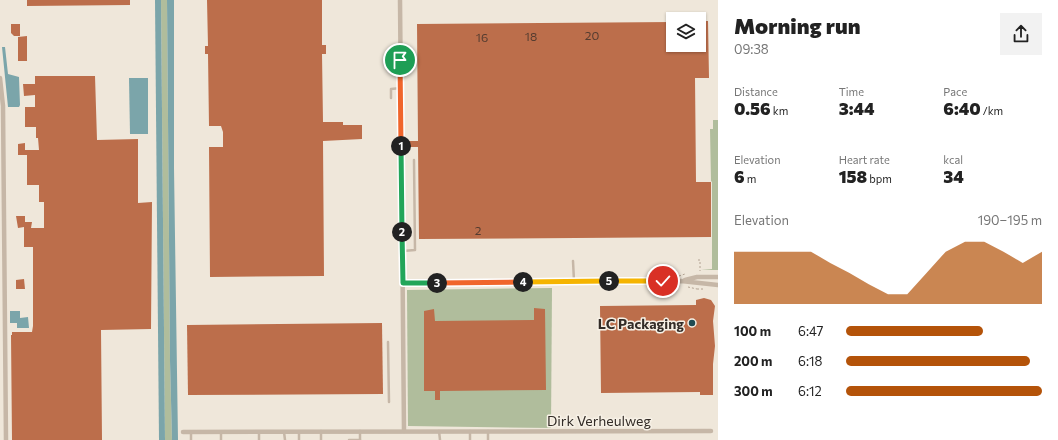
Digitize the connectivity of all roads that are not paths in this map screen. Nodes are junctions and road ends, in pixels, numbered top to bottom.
1 (400, 0) edge
2 (0, 78) edge
3 (400, 88) junction
4 (391, 98) dead end
5 (414, 160) dead end
6 (402, 251) junction
7 (573, 261) dead end
8 (718, 277) edge
9 (681, 281) junction
10 (574, 282) junction
11 (403, 283) junction
12 (718, 285) edge
13 (388, 342) dead end
14 (389, 402) dead end
15 (404, 430) junction
16 (439, 430) junction
17 (470, 430) junction
18 (488, 430) junction
19 (711, 430) dead end
20 (299, 431) junction
21 (320, 431) junction
22 (360, 431) junction
23 (183, 432) dead end
24 (191, 432) junction
25 (220, 432) junction
26 (259, 432) junction
27 (284, 432) junction
28 (6, 440) edge
29 (191, 440) edge
30 (221, 440) edge
31 (259, 440) edge
32 (284, 440) edge
33 (299, 440) edge
34 (321, 440) edge
35 (348, 440) edge
36 (360, 440) edge
37 (440, 440) edge
38 (470, 440) edge
39 (488, 440) edge

1 - 3 street
2 - 28 street
3 - 4 lane
3 - 6 street
5 - 6 lane
6 - 11 street
7 - 10 lane
8 - 9 street
9 - 10 street
9 - 12 street
10 - 11 street
11 - 15 street
13 - 14 lane
15 - 16 street, Dirk Verheulweg
15 - 22 street, Dirk Verheulweg
16 - 17 street, Dirk Verheulweg
16 - 37 lane
17 - 18 street, Dirk Verheulweg
17 - 38 lane
18 - 19 street, Dirk Verheulweg
18 - 39 lane
20 - 21 street, Dirk Verheulweg
20 - 27 street, Dirk Verheulweg
20 - 33 lane
21 - 22 street, Dirk Verheulweg
21 - 34 lane
22 - 36 lane
23 - 24 street, Dirk Verheulweg
24 - 25 street, Dirk Verheulweg
24 - 29 lane
25 - 26 street, Dirk Verheulweg
25 - 30 lane
26 - 27 street, Dirk Verheulweg
26 - 31 lane
27 - 32 lane
35 - 36 lane

